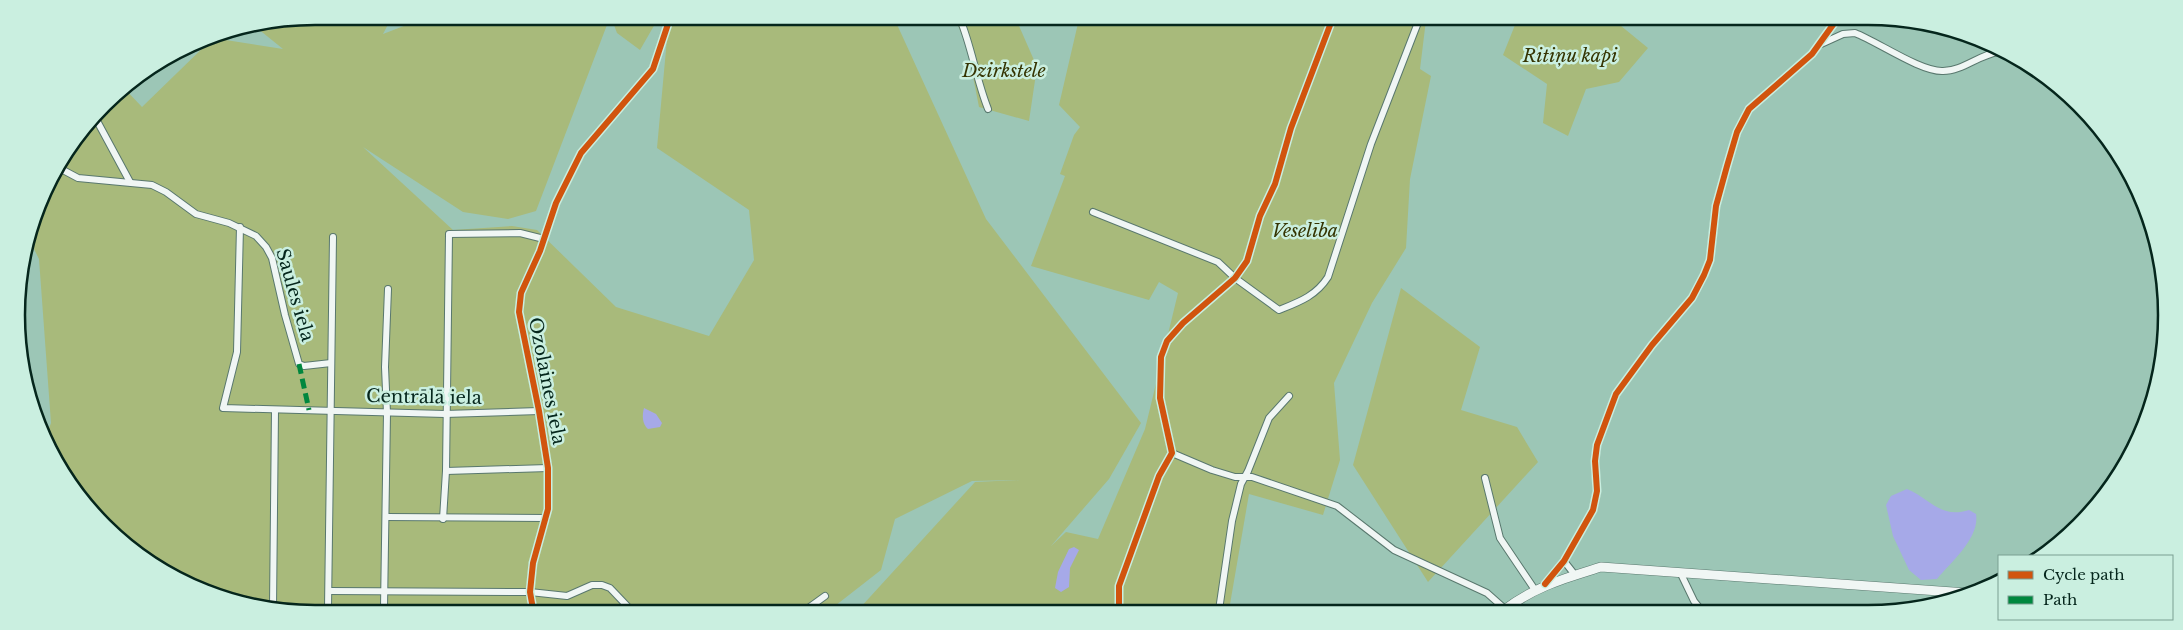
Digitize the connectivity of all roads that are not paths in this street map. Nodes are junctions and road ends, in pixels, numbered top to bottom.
1 (668, 25) edge
2 (963, 25) edge
3 (1330, 25) edge
4 (1417, 25) edge
5 (1833, 25) edge
6 (1818, 46) junction
7 (1992, 53) edge
8 (988, 109) dead end
9 (98, 123) edge
10 (64, 171) edge
11 (130, 182) junction
12 (1093, 212) dead end
13 (240, 227) junction
14 (333, 237) dead end
15 (544, 238) junction
16 (1235, 278) junction
17 (388, 289) dead end
18 (331, 363) junction
19 (1289, 396) dead end
20 (275, 410) junction
21 (331, 410) junction
22 (540, 411) junction
23 (388, 413) junction
24 (445, 414) junction
25 (1172, 453) junction
26 (548, 468) junction
27 (446, 471) junction
28 (1244, 477) junction
29 (1485, 478) dead end
30 (386, 518) junction
31 (443, 518) junction
32 (546, 518) junction
33 (1564, 560) junction
34 (1681, 574) junction
35 (1575, 576) junction
36 (1545, 584) junction
37 (386, 590) junction
38 (1535, 590) junction
39 (329, 591) junction
40 (530, 592) junction
41 (1953, 592) edge
42 (825, 596) dead end
43 (273, 602) edge
44 (328, 605) edge
45 (384, 605) edge
46 (532, 605) edge
47 (626, 605) edge
48 (813, 605) edge
49 (1119, 605) edge
50 (1220, 605) edge
51 (1500, 605) edge
52 (1512, 605) edge
53 (1697, 605) edge

1 - 15 street, Ozolaines iela
2 - 8 street
3 - 16 street
4 - 16 street
5 - 6 street
6 - 7 street
6 - 33 street
9 - 11 street
10 - 11 street
11 - 13 street, Saules iela
12 - 16 street
13 - 18 street, Saules iela
13 - 20 street, Centrālā iela
14 - 18 street
15 - 22 street, Ozolaines iela
15 - 24 street
16 - 25 street
17 - 23 street
18 - 21 street
19 - 28 street
20 - 21 street, Centrālā iela
20 - 43 street
21 - 23 street, Centrālā iela
21 - 39 street
22 - 24 street, Centrālā iela
22 - 26 street, Ozolaines iela
23 - 24 street, Centrālā iela
23 - 30 street
24 - 27 street
25 - 28 street
25 - 49 street
26 - 27 street
26 - 32 street, Ozolaines iela
27 - 31 street
28 - 50 street
28 - 51 street
29 - 38 street
30 - 31 street
30 - 37 street
31 - 32 street
32 - 40 street, Ozolaines iela
33 - 35 street
33 - 36 street
34 - 35 street
34 - 41 street
34 - 53 street
35 - 36 street
36 - 38 street
37 - 39 street
37 - 40 street
37 - 45 street
38 - 52 street
39 - 44 street
40 - 46 street, Ozolaines iela
40 - 47 street
42 - 48 street

